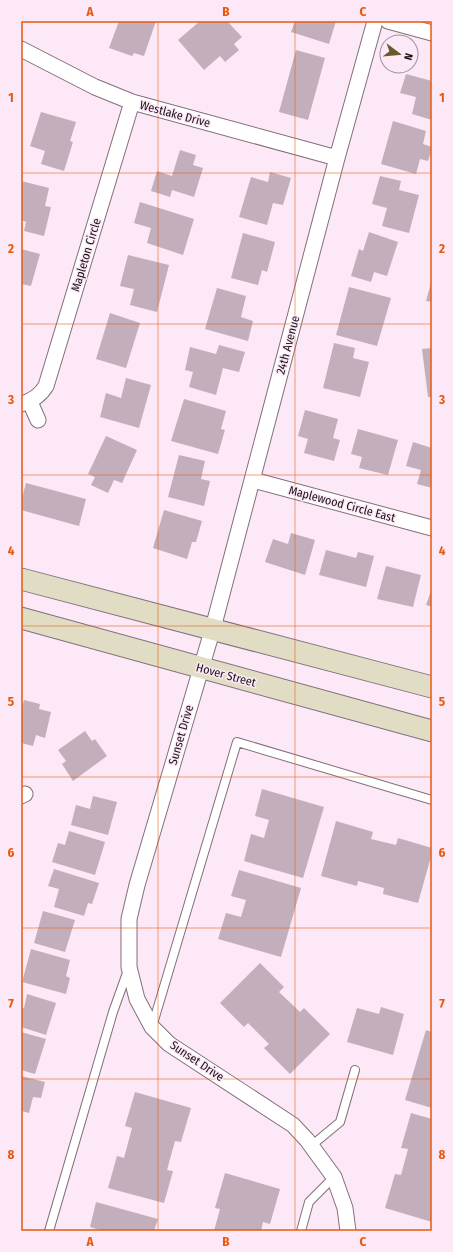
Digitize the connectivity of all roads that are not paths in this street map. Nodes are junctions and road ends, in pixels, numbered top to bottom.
1 (375, 21) edge
2 (388, 21) edge
3 (432, 33) edge
4 (21, 49) edge
5 (132, 102) junction
6 (337, 158) junction
7 (26, 403) edge
8 (38, 420) dead end
9 (253, 480) junction
10 (432, 528) edge
11 (21, 579) edge
12 (21, 618) edge
13 (213, 628) junction
14 (201, 668) junction
15 (432, 687) edge
16 (432, 731) edge
17 (432, 800) edge
18 (129, 967) junction
19 (152, 1027) junction
20 (355, 1070) dead end
21 (311, 1146) junction
22 (334, 1177) junction
23 (50, 1231) edge
24 (301, 1231) edge
25 (349, 1231) edge

1 - 6 street, 24th Avenue
2 - 3 street
4 - 5 street, Westlake Drive
5 - 6 street, Westlake Drive
5 - 7 street, Mapleton Circle
6 - 9 street, 24th Avenue
7 - 8 street, Mapleton Circle
9 - 10 street, Maplewood Circle East
9 - 13 street, 24th Avenue
11 - 13 main road
12 - 14 main road, Hover Street
13 - 14 street, 24th Avenue
13 - 15 main road
14 - 16 main road, Hover Street
14 - 18 street, Sunset Drive
17 - 19 lane
18 - 19 street, Sunset Drive
18 - 23 lane
19 - 21 street, Sunset Drive
20 - 21 lane
21 - 22 street, Sunset Drive
22 - 24 lane
22 - 25 street, Sunset Drive

